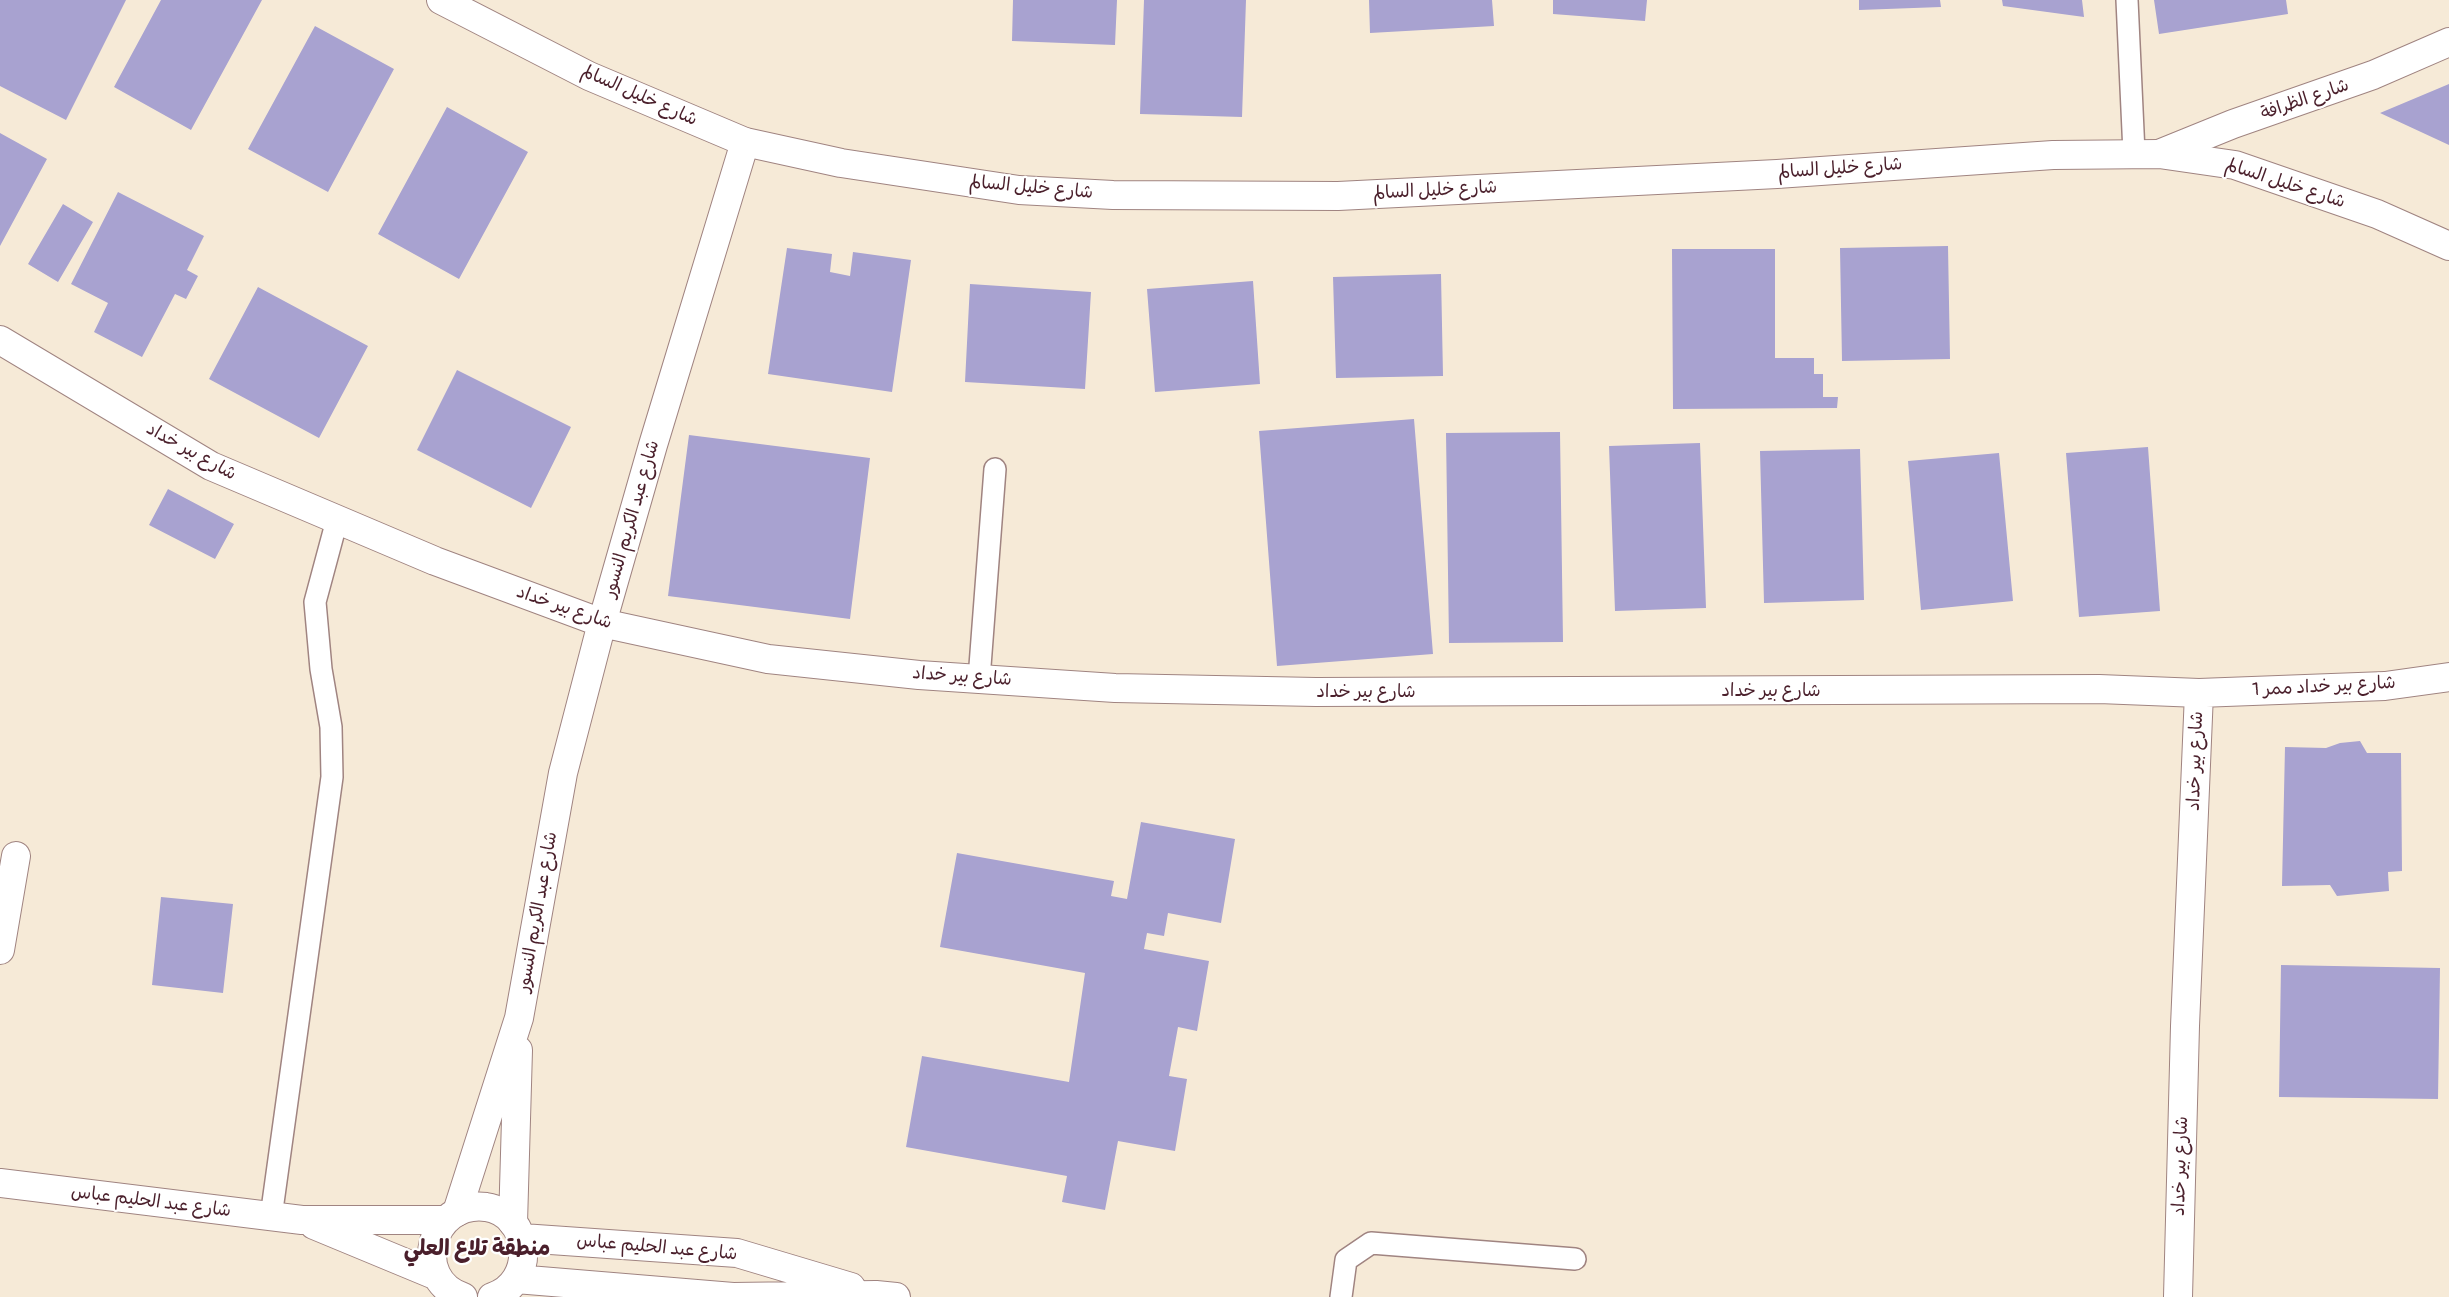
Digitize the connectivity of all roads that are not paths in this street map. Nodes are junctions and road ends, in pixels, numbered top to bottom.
1 (441, 0) edge
2 (2127, 0) edge
3 (2449, 42) edge
4 (745, 142) junction
5 (2146, 153) junction
6 (2449, 246) edge
7 (0, 340) edge
8 (994, 469) dead end
9 (337, 520) junction
10 (602, 623) junction
11 (2449, 677) edge
12 (978, 679) junction
13 (2199, 694) junction
14 (16, 856) dead end
15 (0, 950) edge
16 (519, 1018) junction
17 (0, 1183) edge
18 (271, 1216) junction
19 (451, 1216) junction
20 (302, 1220) junction
21 (518, 1230) junction
22 (1574, 1258) dead end
23 (437, 1276) junction
24 (506, 1290) edge
25 (460, 1296) edge
26 (886, 1296) edge
27 (1341, 1297) edge
28 (2178, 1297) edge

1 - 4 street, شارع خليل السالم
2 - 5 lane
3 - 5 street, شارع الظرافة
4 - 5 street, شارع خليل السالم
4 - 10 street, شارع عبد الكريم النسور
5 - 6 street, شارع خليل السالم
7 - 9 street, شارع بير خداد
8 - 12 lane
9 - 10 street, شارع بير خداد
9 - 18 lane
10 - 12 street, شارع بير خداد
10 - 16 street, شارع عبد الكريم النسور
11 - 13 street, شارع بير خداد ممر 1
12 - 13 street, شارع بير خداد
13 - 28 street, شارع بير خداد
14 - 15 street
16 - 19 street, شارع عبد الكريم النسور
16 - 21 street, شارع عبد الكريم النسور
17 - 18 street, شارع عبد الحليم عباس
18 - 20 street, شارع عبد الحليم عباس
19 - 20 street, شارع عبد الحليم عباس
19 - 21 street, شارع عبد الحليم عباس
19 - 23 street, شارع عبد الكريم النسور
20 - 23 street, شارع عبد الحليم عباس
21 - 24 street, شارع عبد الكريم النسور
21 - 26 street, شارع عبد الحليم عباس
22 - 27 lane
23 - 25 street
24 - 26 street, شارع عبد الحليم عباس

